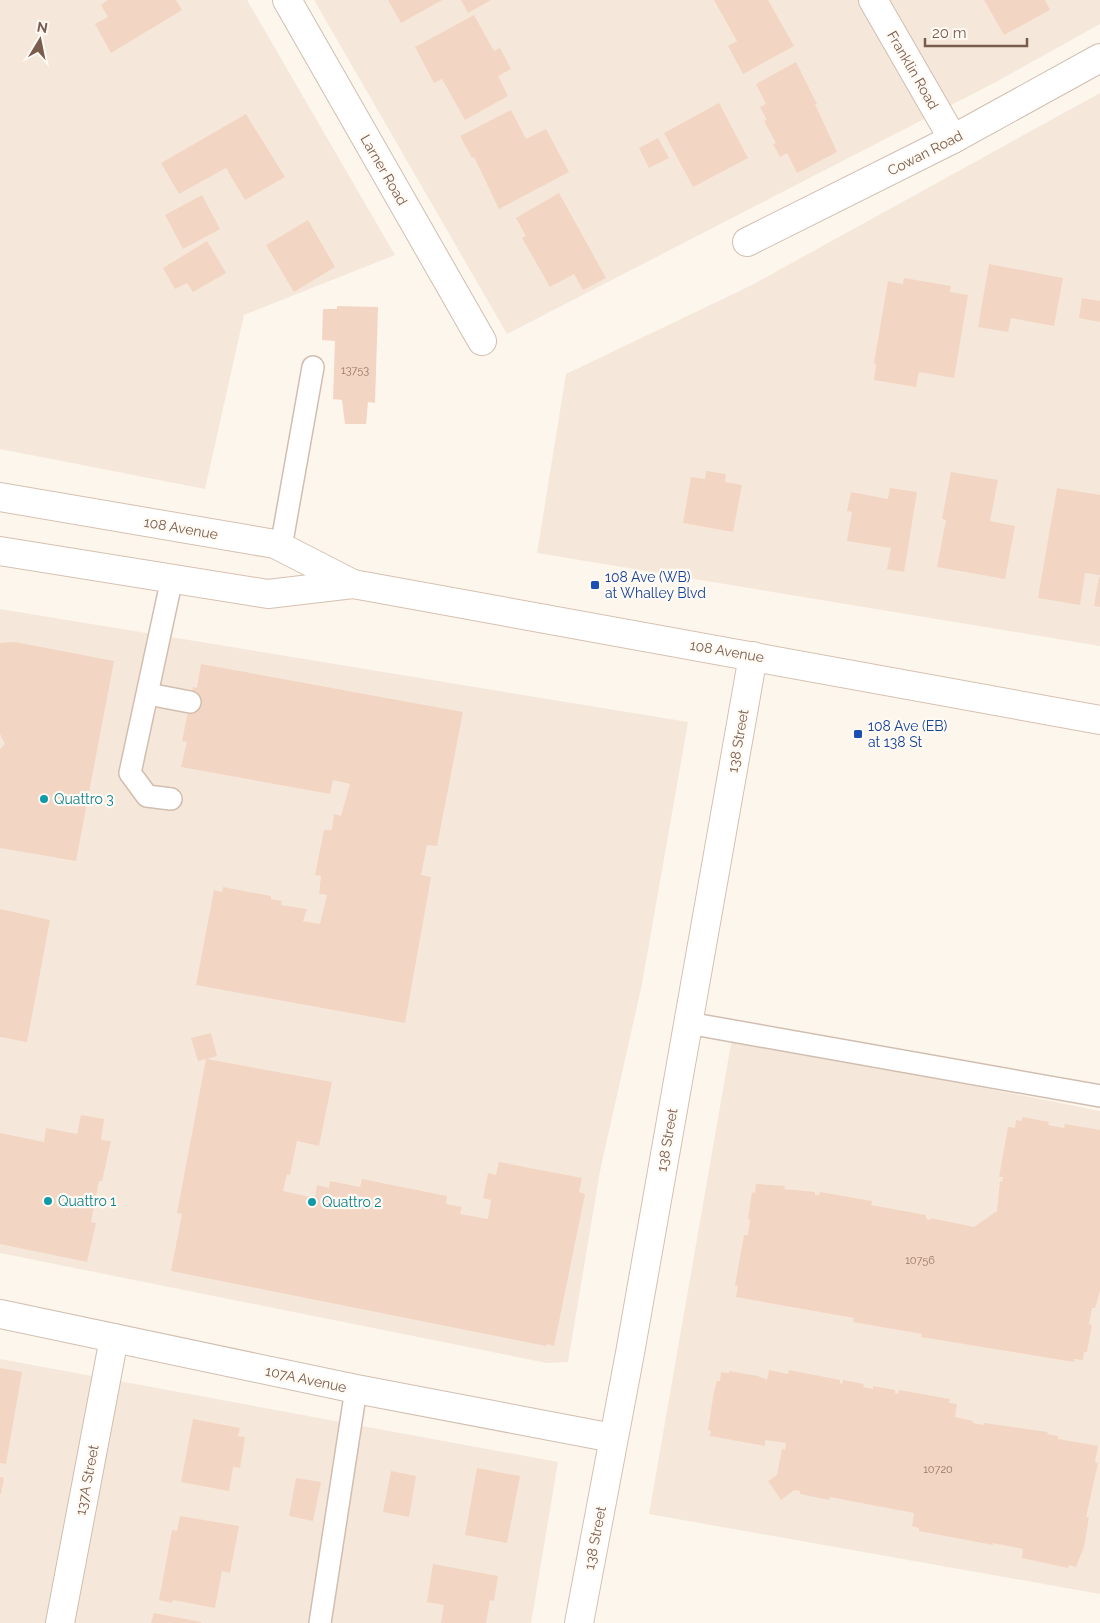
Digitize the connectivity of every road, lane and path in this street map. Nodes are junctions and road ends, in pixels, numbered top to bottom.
1 (287, 0) edge
2 (873, 0) edge
3 (1100, 58) edge
4 (953, 139) junction
5 (747, 242) dead end
6 (482, 340) dead end
7 (313, 367) dead end
8 (0, 498) edge
9 (281, 547) junction
10 (0, 551) edge
11 (172, 578) junction
12 (353, 584) junction
13 (752, 656) junction
14 (148, 694) junction
15 (190, 702) dead end
16 (1100, 720) edge
17 (171, 799) dead end
18 (688, 1023) junction
19 (1100, 1096) edge
20 (0, 1314) edge
21 (114, 1338) junction
22 (356, 1389) junction
23 (613, 1438) junction
24 (60, 1623) edge
25 (320, 1623) edge
26 (579, 1623) edge

1 - 6 street, Larner Road
2 - 4 street, Franklin Road
3 - 4 street, Cowan Road
4 - 5 street, Cowan Road
7 - 9 lane
8 - 9 street, 108 Avenue
9 - 12 street, 108 Avenue
10 - 11 street, 108 Avenue
11 - 12 street, 108 Avenue
11 - 14 lane
12 - 13 street, 108 Avenue
13 - 16 street, 108 Avenue
13 - 18 street, 138 Street
14 - 15 lane
14 - 17 lane
18 - 19 lane
18 - 23 street, 138 Street
20 - 21 street, 107A Avenue
21 - 22 street, 107A Avenue
21 - 24 street, 137A Street
22 - 23 street, 107A Avenue
22 - 25 lane
23 - 26 street, 138 Street

